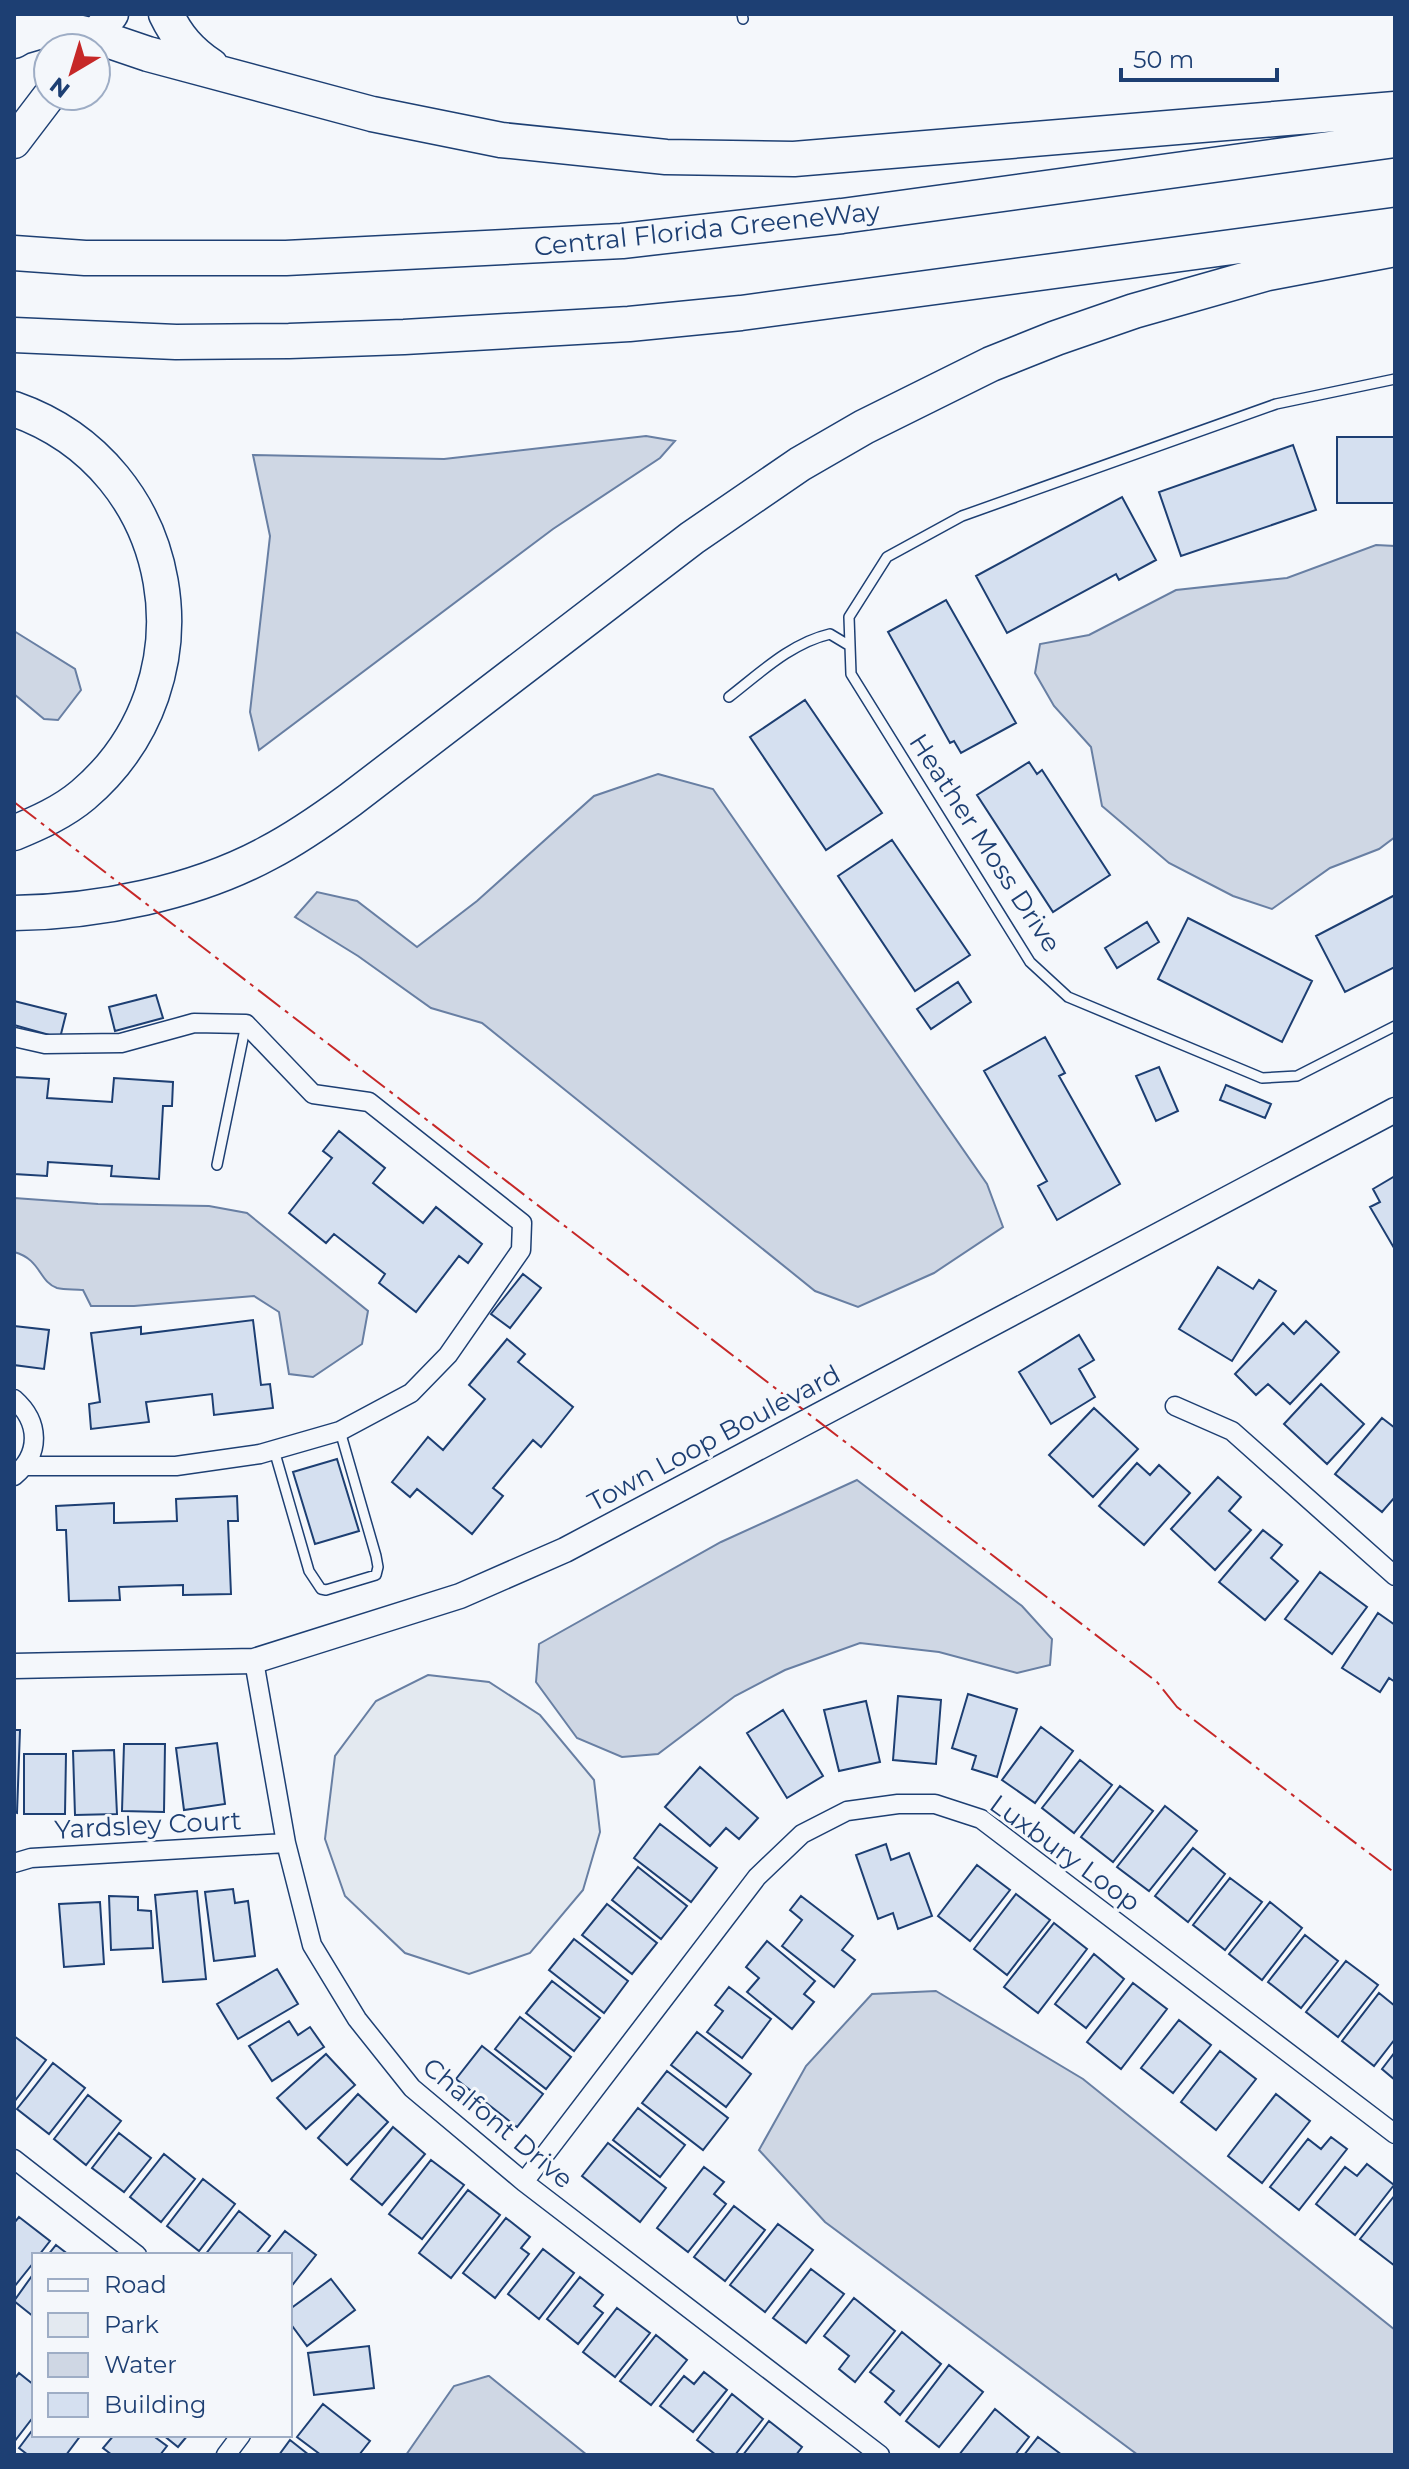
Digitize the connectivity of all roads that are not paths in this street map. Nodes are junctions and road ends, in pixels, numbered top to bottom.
1 (22, 14) edge
2 (166, 14) edge
3 (14, 24) edge
4 (38, 32) edge
5 (91, 32) edge
6 (112, 38) edge
7 (221, 74) junction
8 (1395, 109) edge
9 (37, 112) edge
10 (1395, 140) edge
11 (14, 142) edge
12 (1395, 225) edge
13 (1395, 249) edge
14 (14, 253) edge
15 (14, 335) edge
16 (1395, 379) edge
17 (14, 409) edge
18 (850, 646) junction
19 (729, 697) dead end
20 (14, 833) edge
21 (14, 913) edge
22 (246, 1024) junction
23 (1395, 1026) edge
24 (14, 1037) edge
25 (1395, 1110) edge
26 (217, 1165) dead end
27 (14, 1399) edge
28 (1175, 1406) dead end
29 (340, 1431) junction
30 (274, 1450) junction
31 (19, 1471) edge
32 (1395, 1576) edge
33 (254, 1661) junction
34 (14, 1666) edge
35 (286, 1843) junction
36 (14, 1863) edge
37 (1395, 2134) edge
38 (14, 2159) edge
39 (524, 2182) junction
40 (134, 2253) edge
41 (240, 2437) edge
42 (226, 2455) edge
43 (880, 2455) edge

1 - 3 highway
2 - 7 highway
4 - 5 highway
6 - 7 highway
7 - 8 highway
9 - 11 highway
10 - 14 highway, Central Florida GreeneWay
12 - 15 highway
13 - 21 highway
16 - 18 lane, Heather Moss Drive
17 - 20 highway
18 - 19 lane
18 - 23 lane, Heather Moss Drive
22 - 24 street
22 - 26 lane
22 - 29 street
25 - 33 street, Town Loop Boulevard
27 - 31 street
28 - 32 street
29 - 30 street
29 - 30 lane
30 - 31 street
33 - 34 street, Town Loop Boulevard
33 - 35 street, Chalfont Drive
35 - 36 street, Yardsley Court
35 - 39 street, Chalfont Drive
37 - 39 street, Luxbury Loop
38 - 40 street
39 - 43 street, Chalfont Drive
41 - 42 street

